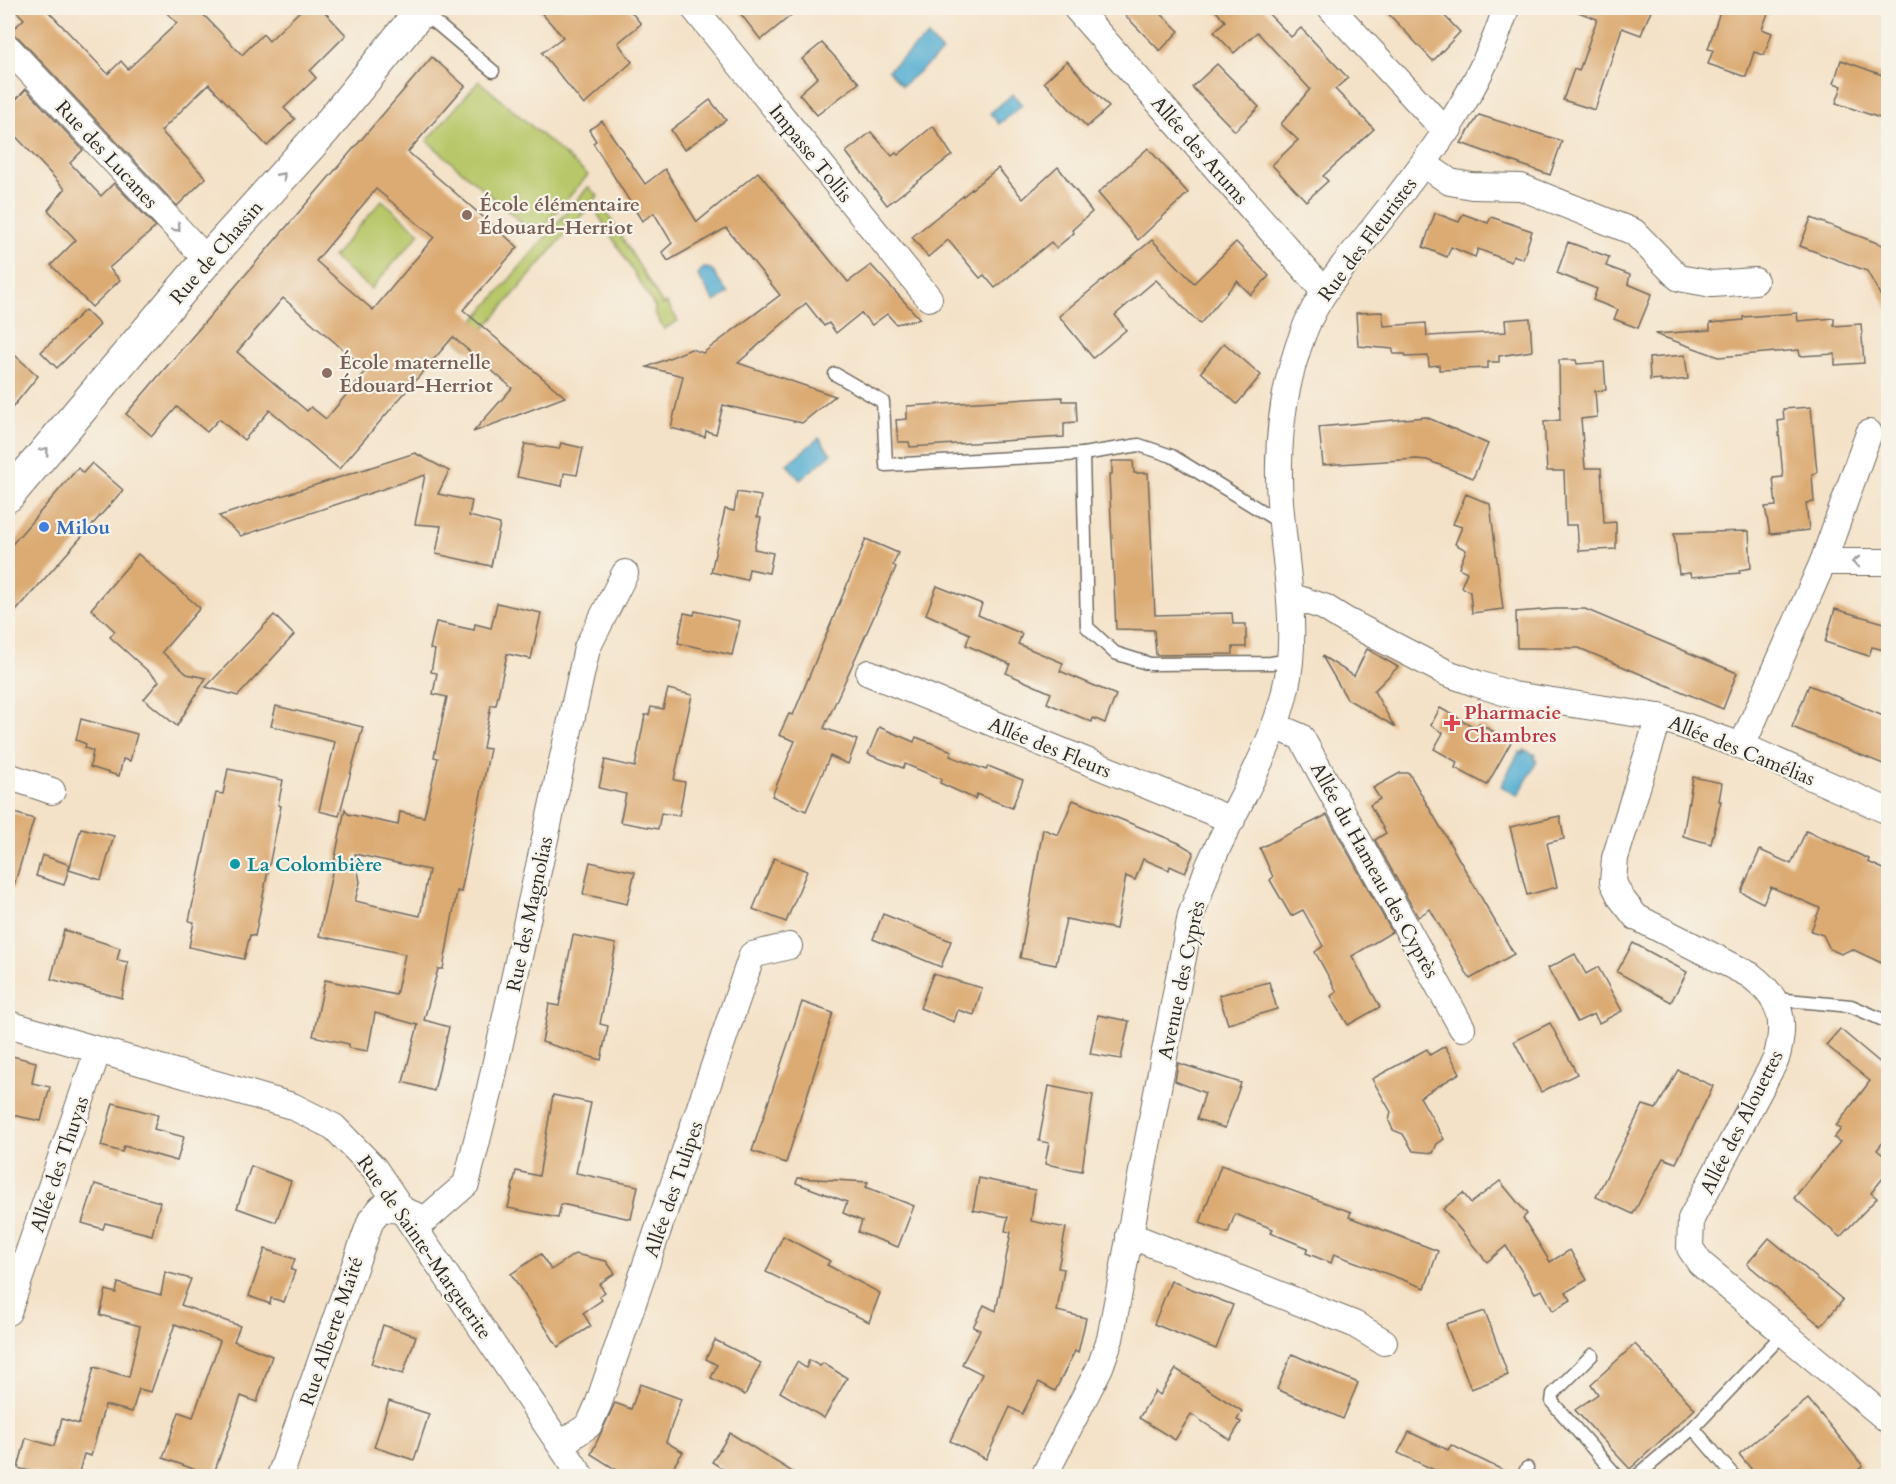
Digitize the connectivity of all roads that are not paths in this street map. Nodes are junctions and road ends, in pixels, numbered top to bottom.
1 (694, 8) edge
2 (1077, 8) edge
3 (1331, 8) edge
4 (1506, 8) edge
5 (420, 12) edge
6 (8, 48) edge
7 (493, 71) dead end
8 (1449, 129) junction
9 (1424, 164) junction
10 (207, 260) junction
11 (1755, 281) dead end
12 (1324, 291) junction
13 (929, 298) dead end
14 (835, 374) dead end
15 (1869, 433) dead end
16 (1083, 454) junction
17 (8, 496) edge
18 (1283, 524) junction
19 (1823, 562) junction
20 (1888, 562) edge
21 (625, 573) dead end
22 (1290, 596) junction
23 (1290, 660) junction
24 (869, 673) dead end
25 (1659, 717) junction
26 (1275, 726) junction
27 (1742, 746) junction
28 (8, 777) edge
29 (52, 791) dead end
30 (1888, 811) edge
31 (1232, 820) junction
32 (789, 946) dead end
33 (1776, 999) junction
34 (1888, 1022) edge
35 (8, 1024) edge
36 (1462, 1028) dead end
37 (98, 1050) junction
38 (401, 1210) junction
39 (1129, 1235) junction
40 (8, 1312) edge
41 (1783, 1334) junction
42 (1384, 1342) dead end
43 (1592, 1355) dead end
44 (1888, 1420) edge
45 (1693, 1428) junction
46 (561, 1444) junction
47 (280, 1476) edge
48 (581, 1476) edge
49 (1044, 1476) edge
50 (1617, 1476) edge
51 (1636, 1476) edge
52 (1734, 1476) edge

1 - 13 street, Impasse Tollis
2 - 12 street, Allée des Arums
3 - 8 street
4 - 8 street, Rue des Fleuristes
5 - 7 lane
10 -> 5 street, Rue de Chassin
6 -> 10 street, Rue des Lucanes
8 - 9 street, Rue des Fleuristes
9 - 11 street
9 - 12 street, Rue des Fleuristes
17 -> 10 street, Rue de Chassin
12 - 18 street, Rue des Fleuristes
14 - 16 lane
15 - 19 street
16 - 18 lane
16 - 23 lane
18 - 22 street, Rue des Fleuristes
20 -> 19 street
19 - 27 street
21 - 38 street, Rue des Magnolias
22 - 23 street, Avenue des Cyprès
22 - 25 street, Allée des Camélias
23 - 26 street, Avenue des Cyprès
24 - 31 street, Allée des Fleurs
25 - 27 street, Allée des Camélias
25 - 33 street
26 - 31 street, Avenue des Cyprès
26 - 36 street, Allée du Hameau des Cyprès
27 - 30 street, Allée des Camélias
28 - 29 street
31 - 39 street, Avenue des Cyprès
32 - 46 street, Allée des Tulipes
33 - 34 lane
33 - 41 street, Allée des Alouettes
35 - 37 street, Rue de Sainte-Marguerite
37 - 38 street, Rue de Sainte-Marguerite
37 - 40 street, Allée des Thuyas
38 - 46 street, Rue de Sainte-Marguerite
38 - 47 street, Rue Alberte Maïté
39 - 42 street
39 - 49 street, Avenue des Cyprès
41 - 44 street, Allée des Alouettes
41 - 45 lane
43 - 50 lane
45 - 51 lane
45 - 52 lane
46 - 48 street, Rue de Sainte-Marguerite

